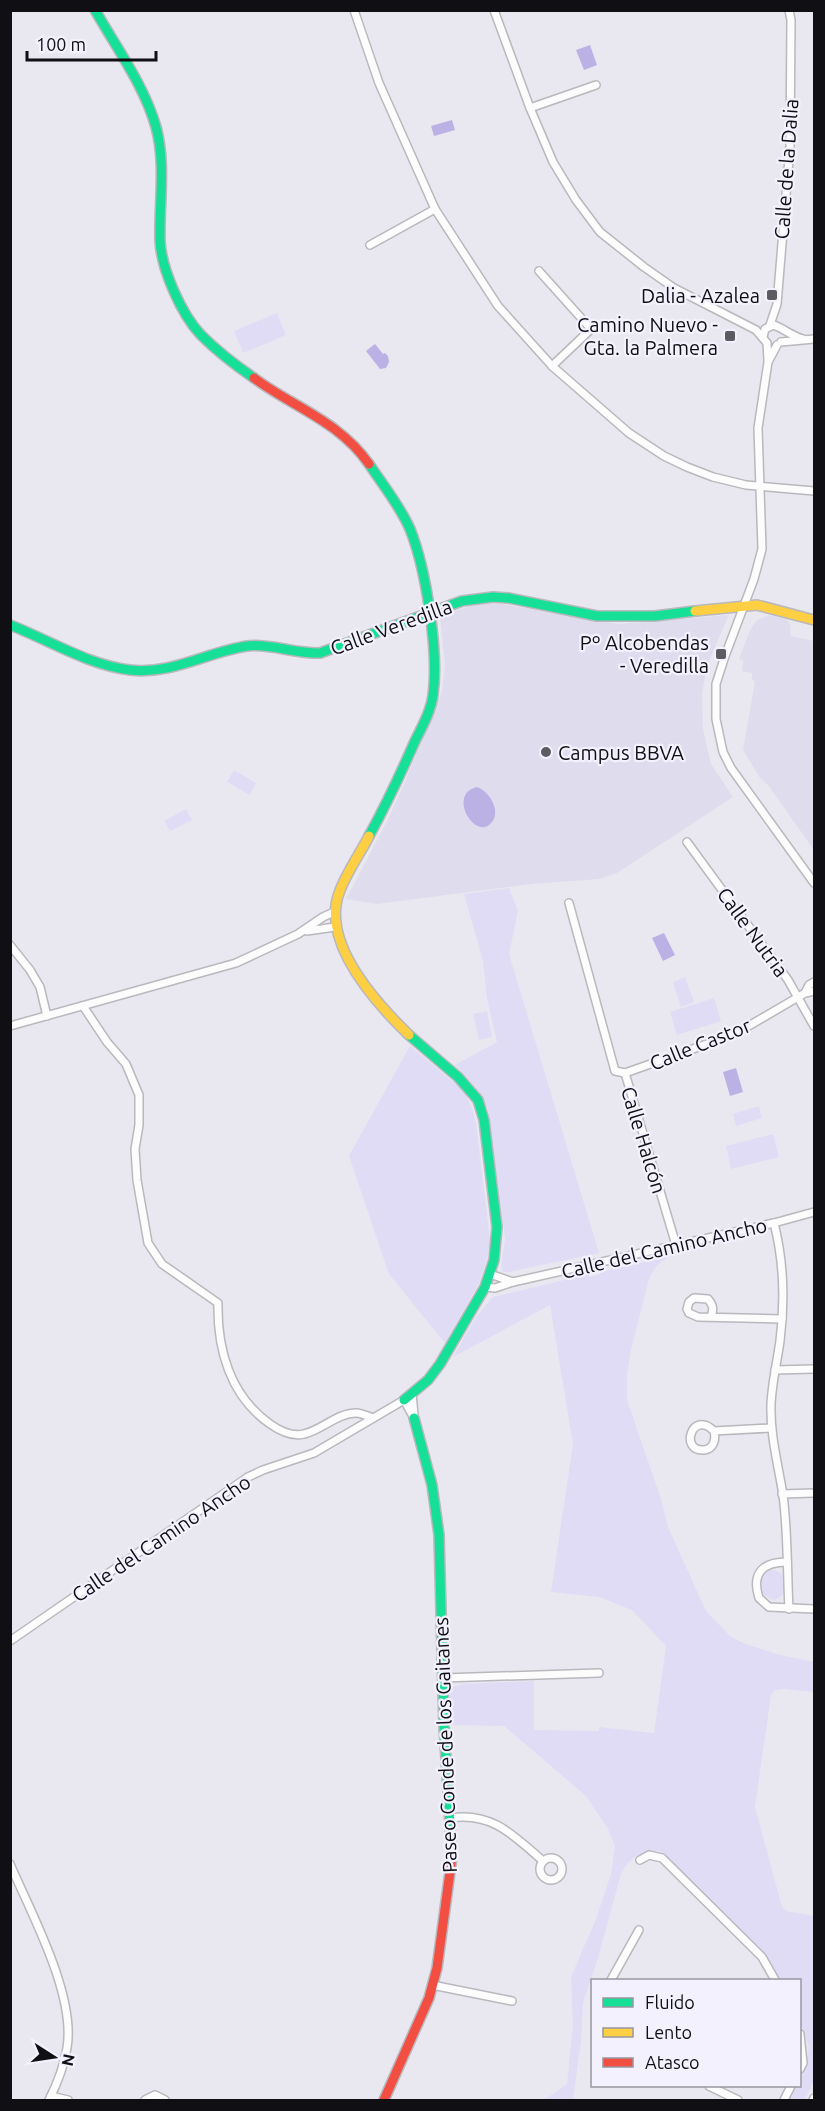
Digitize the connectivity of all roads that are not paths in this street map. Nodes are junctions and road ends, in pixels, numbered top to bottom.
1 (95, 10) edge
2 (354, 10) edge
3 (494, 10) edge
4 (789, 10) edge
5 (596, 85) dead end
6 (530, 108) junction
7 (435, 209) junction
8 (370, 244) dead end
9 (539, 271) dead end
10 (747, 324) junction
11 (768, 326) junction
12 (783, 330) junction
13 (802, 339) junction
14 (814, 339) edge
15 (765, 340) junction
16 (779, 344) junction
17 (768, 362) junction
18 (552, 366) junction
19 (761, 485) junction
20 (814, 491) edge
21 (744, 606) junction
22 (430, 612) junction
23 (814, 620) edge
24 (10, 626) edge
25 (687, 842) dead end
26 (814, 883) edge
27 (569, 903) dead end
28 (334, 912) junction
29 (335, 927) junction
30 (298, 934) junction
31 (10, 945) edge
32 (814, 982) edge
33 (814, 991) edge
34 (802, 995) junction
35 (83, 1006) junction
36 (47, 1016) junction
37 (10, 1026) edge
38 (814, 1026) edge
39 (625, 1073) junction
40 (814, 1212) edge
41 (774, 1223) junction
42 (676, 1245) junction
43 (490, 1274) junction
44 (513, 1282) junction
45 (485, 1287) junction
46 (711, 1317) dead end
47 (782, 1319) junction
48 (814, 1369) edge
49 (775, 1370) junction
50 (408, 1397) junction
51 (373, 1418) junction
52 (414, 1418) joint
53 (771, 1428) junction
54 (714, 1431) dead end
55 (814, 1493) edge
56 (782, 1494) junction
57 (787, 1562) junction
58 (789, 1609) junction
59 (814, 1609) edge
60 (10, 1641) edge
61 (599, 1673) dead end
62 (443, 1678) junction
63 (451, 1818) junction
64 (640, 1860) dead end
65 (543, 1861) dead end
66 (10, 1864) edge
67 (639, 1930) dead end
68 (612, 1979) edge
69 (774, 1979) edge
70 (432, 1985) junction
71 (512, 2001) dead end
72 (801, 2044) edge
73 (801, 2067) edge
74 (713, 2087) edge
75 (50, 2098) edge
76 (68, 2100) edge
77 (145, 2100) edge
78 (165, 2100) edge
79 (384, 2100) edge
80 (738, 2100) edge

1 - 22 street
2 - 7 street
3 - 6 street
4 - 11 street, Calle de la Dalia
5 - 6 street
6 - 10 street
7 - 8 street
7 - 18 street
9 - 18 street
10 - 11 street
10 - 15 street
11 - 12 street
11 - 15 street
12 - 13 street
12 - 16 street
13 - 14 street
13 - 16 street
15 - 16 street
15 - 17 street
16 - 17 street
17 - 19 street
18 - 19 street
19 - 20 street
19 - 21 street
21 - 22 street, Calle Veredilla
21 - 23 street, Calle Veredilla
21 - 26 street
22 - 24 street, Calle Veredilla
22 - 28 street
25 - 34 street, Calle Nutria
27 - 39 street, Calle Halcón
28 - 29 street
28 - 30 street
29 - 30 street
29 - 43 street
30 - 35 street
31 - 36 street
32 - 34 street, Calle Castor
33 - 34 street, Calle Castor
34 - 38 street, Calle Nutria
34 - 39 street, Calle Castor
35 - 36 street
35 - 51 street
36 - 37 street
39 - 42 street, Calle Halcón
40 - 41 street, Calle del Camino Ancho
41 - 42 street, Calle del Camino Ancho
41 - 47 street
42 - 44 street, Calle del Camino Ancho
43 - 44 street
43 - 45 street
44 - 45 street, Calle del Camino Ancho
45 - 50 street
46 - 47 street
47 - 49 street
48 - 49 street
49 - 53 street
50 - 51 street, Calle del Camino Ancho
50 - 52 street, Paseo Conde de los Gaitanes
51 - 60 street, Calle del Camino Ancho
52 - 62 street, Paseo Conde de los Gaitanes
53 - 54 street
53 - 56 street
55 - 56 street
56 - 57 street
57 - 58 street
57 - 58 street
58 - 59 street
61 - 62 street
62 - 63 street, Paseo Conde de los Gaitanes
63 - 65 street
63 - 70 street, Paseo Conde de los Gaitanes
64 - 69 street
66 - 75 street
67 - 68 street
70 - 71 street
70 - 79 street, Paseo Conde de los Gaitanes
72 - 73 street
74 - 80 street
75 - 76 street
77 - 78 street

